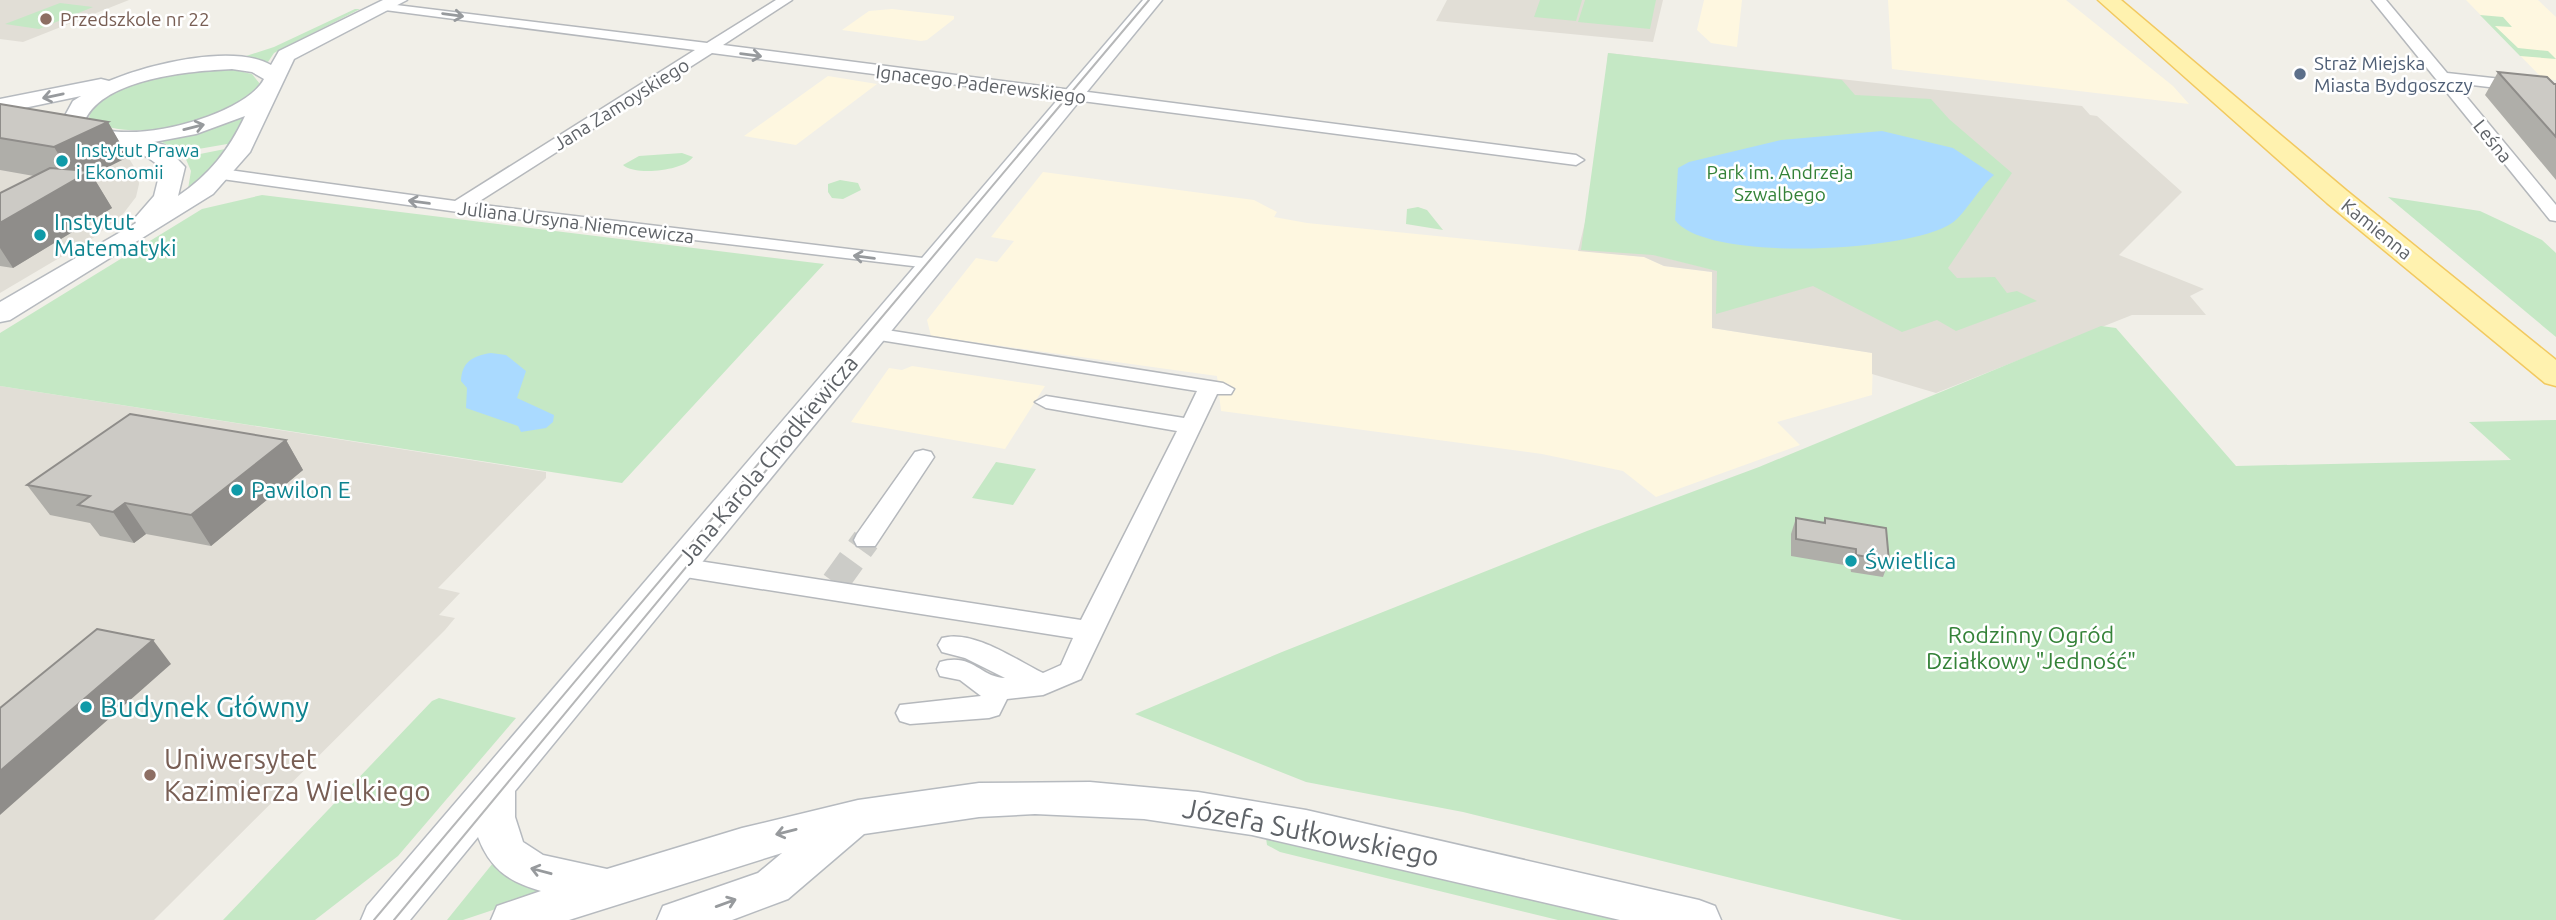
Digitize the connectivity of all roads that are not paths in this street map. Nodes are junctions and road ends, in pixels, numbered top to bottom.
1 (785, 0) edge
2 (1153, 0) edge
3 (2108, 0) edge
4 (2127, 0) edge
5 (2379, 0) edge
6 (358, 1) edge
7 (392, 3) edge
8 (708, 50) junction
9 (178, 67) junction
10 (143, 75) junction
11 (2441, 77) junction
12 (2201, 79) junction
13 (270, 86) junction
14 (2556, 90) edge
15 (1072, 96) junction
16 (0, 106) edge
17 (0, 129) edge
18 (94, 135) junction
19 (1576, 160) dead end
20 (222, 174) junction
21 (458, 207) junction
22 (2556, 216) edge
23 (119, 242) junction
24 (931, 265) junction
25 (0, 314) edge
26 (874, 334) junction
27 (2556, 376) edge
28 (1046, 402) dead end
29 (1190, 426) junction
30 (923, 457) dead end
31 (866, 540) tunnel mouth
32 (679, 566) junction
33 (1089, 631) junction
34 (1043, 685) junction
35 (998, 689) junction
36 (910, 713) dead end
37 (495, 787) junction
38 (852, 819) junction
39 (607, 888) junction
40 (383, 920) edge
41 (513, 920) edge
42 (679, 920) edge
43 (1699, 920) edge

1 - 8 street, Jana Zamoyskiego
2 - 15 street, Jana Karola Chodkiewicza
3 - 12 main road, Kamienna
4 - 12 main road, Kamienna
5 - 11 street, Leśna
6 - 7 street
6 - 9 street
7 -> 8 street, Ignacego Paderewskiego
7 - 13 street
8 -> 15 street, Ignacego Paderewskiego
8 - 21 street, Jana Zamoyskiego
9 - 10 street
9 - 13 street
10 -> 16 street
10 - 18 street
11 - 14 street
11 - 22 street, Leśna
12 - 27 main road, Kamienna
18 -> 13 street
13 - 20 street
15 - 19 street, Ignacego Paderewskiego
15 - 24 street, Jana Karola Chodkiewicza
17 - 18 street
18 - 23 street
21 -> 20 street, Juliana Ursyna Niemcewicza
20 - 23 street
24 -> 21 street, Juliana Ursyna Niemcewicza
23 - 25 street
24 - 26 street, Jana Karola Chodkiewicza
26 - 29 street
26 - 32 street, Jana Karola Chodkiewicza
28 - 29 street
29 - 33 street
30 - 31 street
32 - 33 street
32 - 37 street, Jana Karola Chodkiewicza
33 - 34 street
34 - 35 street
34 - 35 street
35 - 36 street
39 -> 37 street
37 - 40 street, Jana Karola Chodkiewicza
38 -> 39 street, Józefa Sułkowskiego
42 -> 38 street
38 - 43 street, Józefa Sułkowskiego
39 - 41 street, Józefa Sułkowskiego

